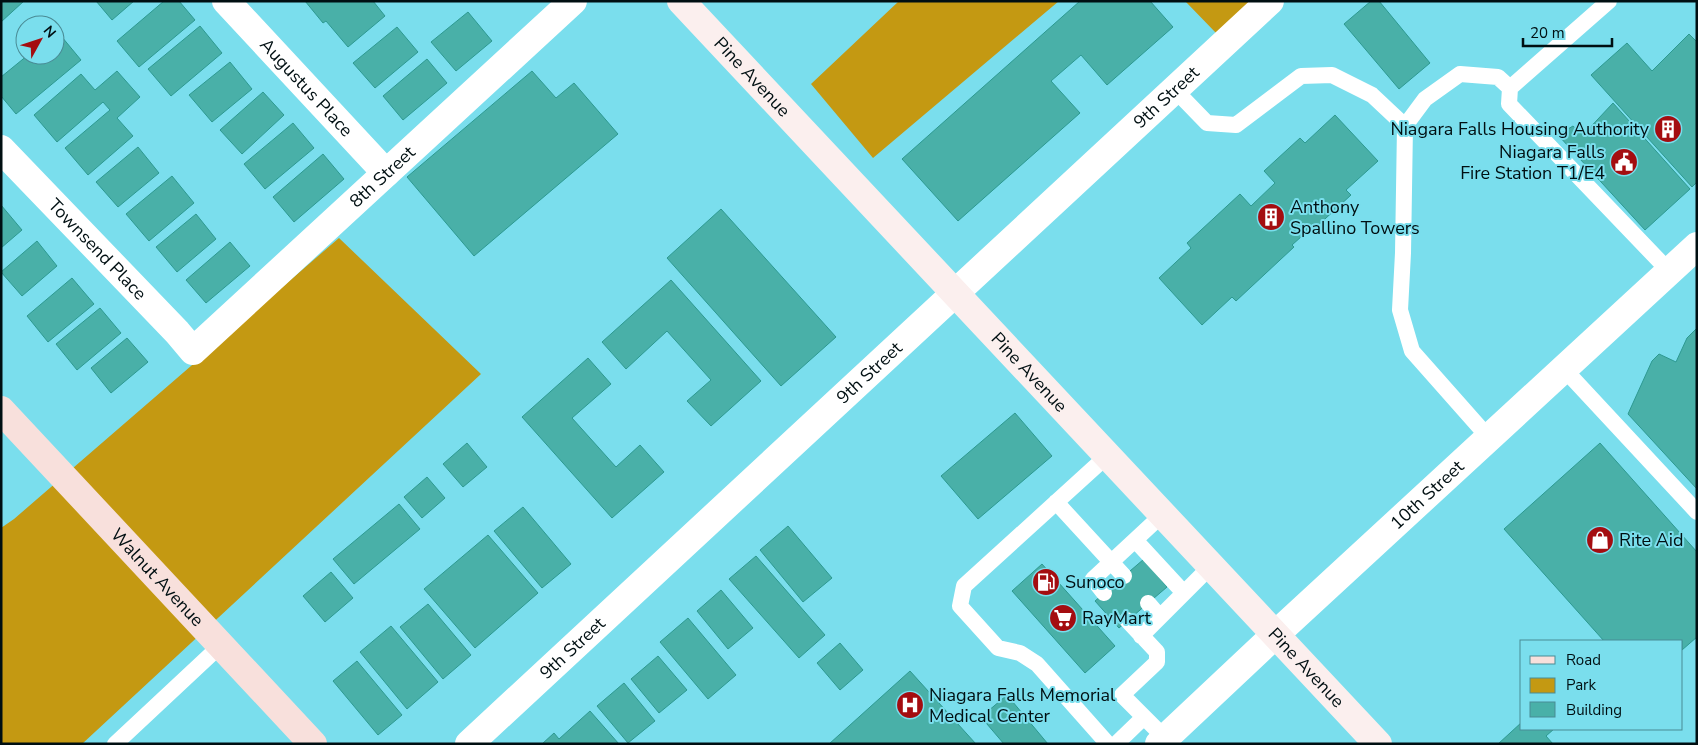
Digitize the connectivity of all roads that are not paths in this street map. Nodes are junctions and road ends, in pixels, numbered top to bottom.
1 (226, 1) edge
2 (573, 1) edge
3 (681, 1) edge
4 (1270, 1) edge
5 (1609, 1) edge
6 (1510, 88) junction
7 (1174, 90) junction
8 (1404, 126) junction
9 (1, 149) edge
10 (386, 173) junction
11 (1697, 246) edge
12 (1669, 271) junction
13 (955, 294) junction
14 (193, 351) joint
15 (1564, 369) junction
16 (1, 410) edge
17 (1489, 438) junction
18 (1107, 456) junction
19 (1056, 502) junction
20 (1697, 512) edge
21 (1163, 514) junction
22 (1136, 541) junction
23 (1112, 563) junction
24 (1211, 566) junction
25 (1124, 576) dead end
26 (1104, 593) dead end
27 (1184, 593) junction
28 (1148, 603) dead end
29 (1160, 617) junction
30 (1127, 620) dead end
31 (1276, 634) junction
32 (1141, 636) junction
33 (221, 645) junction
34 (1144, 717) junction
35 (1162, 741) edge
36 (115, 744) edge
37 (313, 744) edge
38 (469, 744) edge
39 (1108, 744) edge
40 (1116, 744) edge
41 (1378, 744) edge

1 - 10 street, Augustus Place
2 - 10 street, 8th Street
3 - 13 main road, Pine Avenue
4 - 7 street, 9th Street
5 - 6 lane
6 - 8 lane
6 - 12 lane
7 - 8 lane
7 - 13 street, 9th Street
8 - 17 lane
9 - 14 street, Townsend Place
10 - 14 street, 8th Street
11 - 12 street, 10th Street
12 - 15 street, 10th Street
13 - 18 main road, Pine Avenue
13 - 38 street, 9th Street
15 - 17 street, 10th Street
15 - 20 lane
16 - 33 main road, Walnut Avenue
17 - 31 street, 10th Street
18 - 19 lane
18 - 21 main road, Pine Avenue
19 - 23 lane
19 - 39 lane
21 - 22 lane
21 - 24 main road, Pine Avenue
22 - 23 lane
22 - 27 lane
23 - 25 lane
23 - 26 lane
24 - 27 lane
24 - 31 main road, Pine Avenue
27 - 29 lane
28 - 29 lane
29 - 32 lane
30 - 32 lane
31 - 35 street, 10th Street
31 - 41 main road, Pine Avenue
32 - 34 lane
33 - 36 lane
33 - 37 main road, Walnut Avenue
34 - 35 lane
34 - 40 lane

